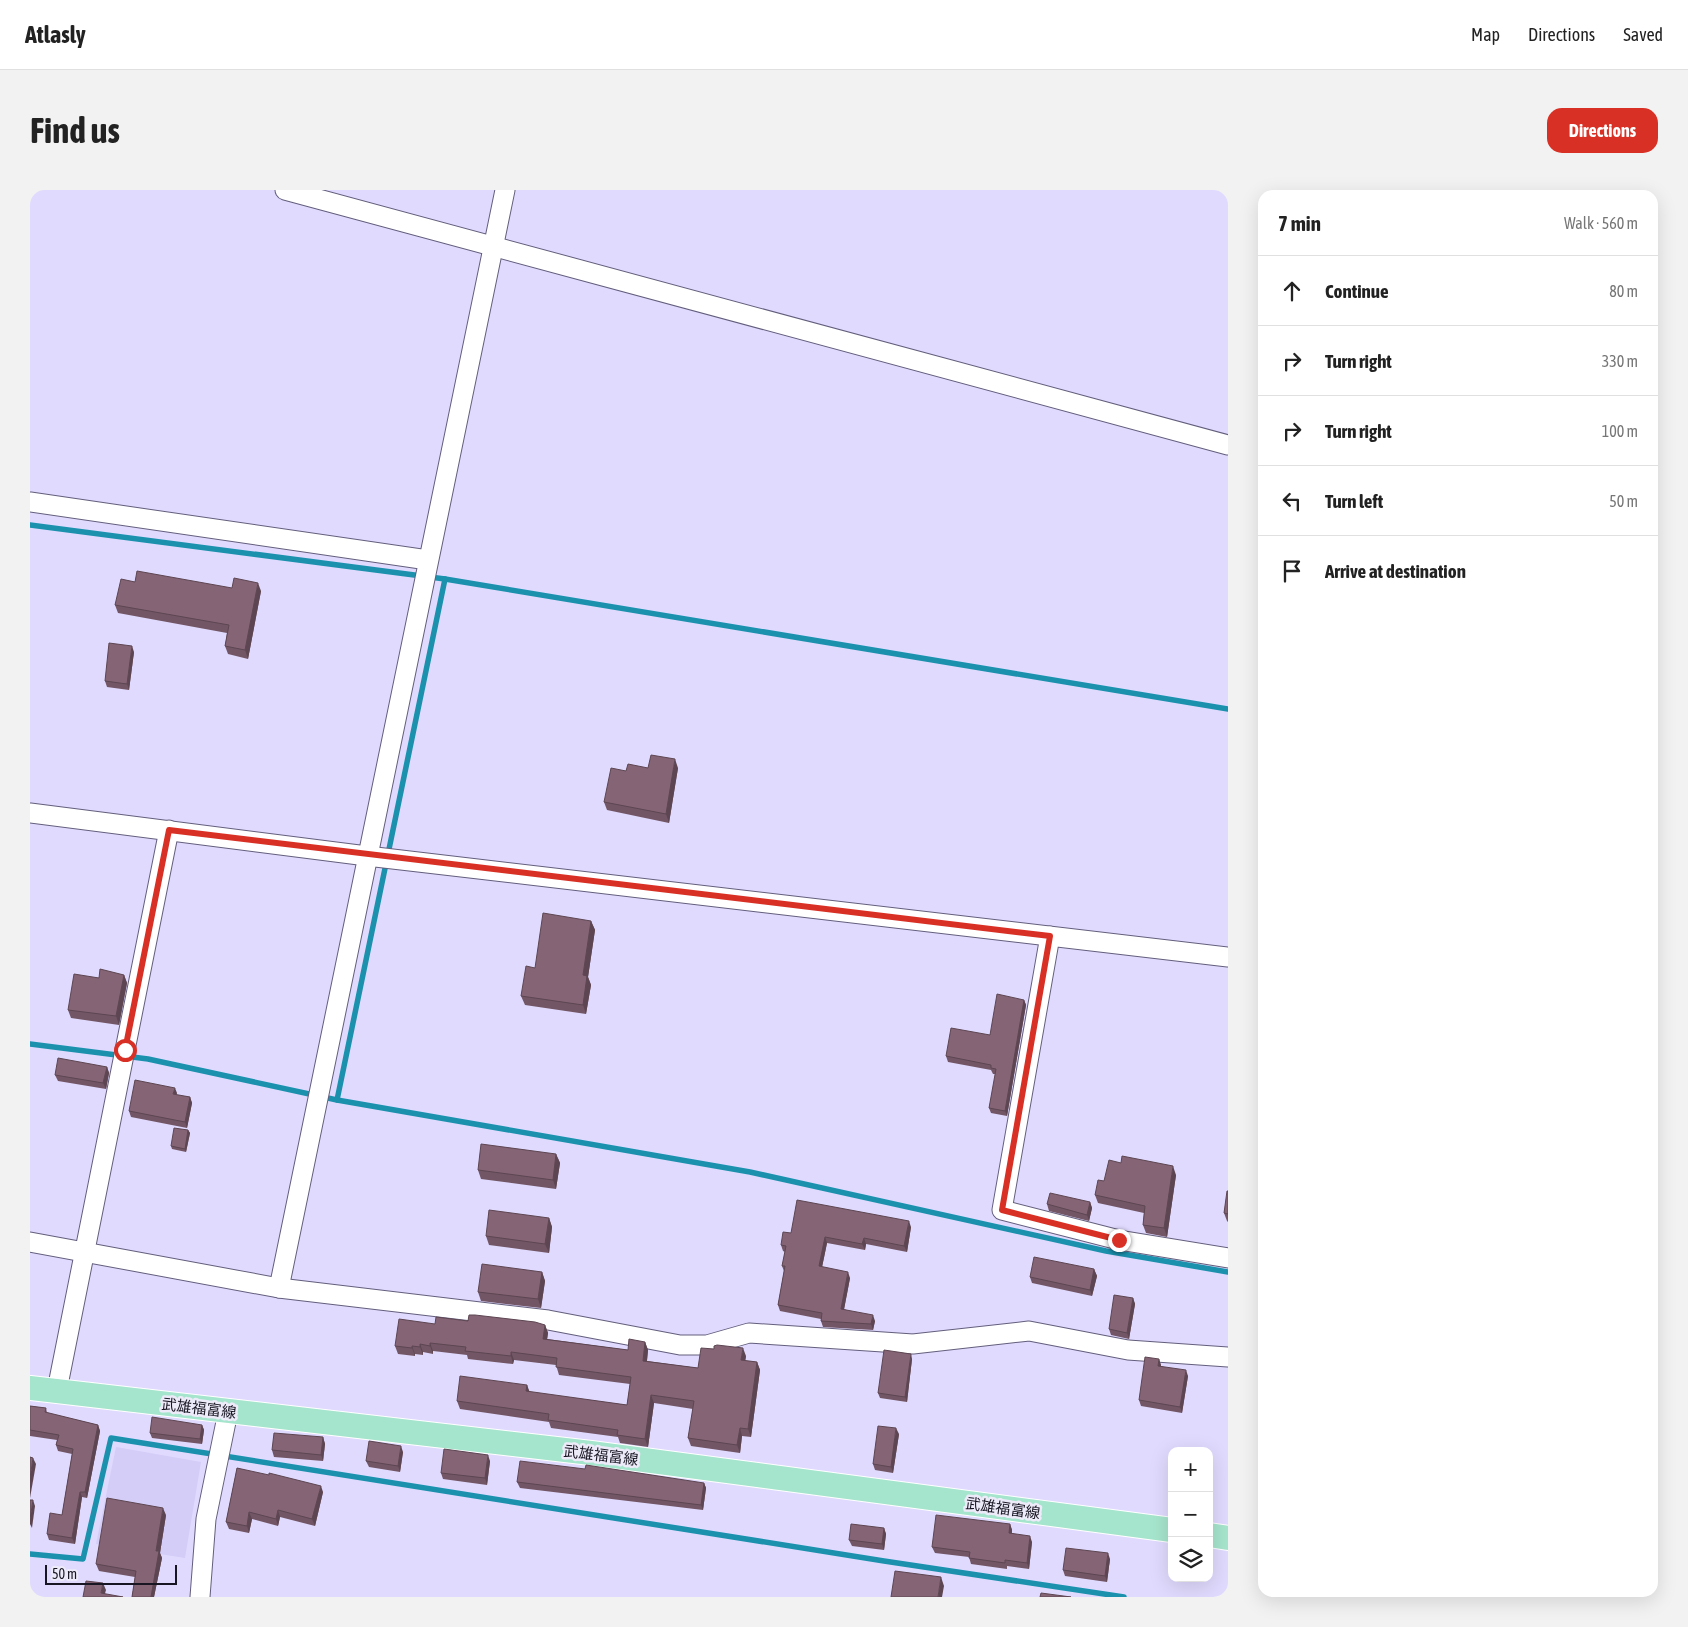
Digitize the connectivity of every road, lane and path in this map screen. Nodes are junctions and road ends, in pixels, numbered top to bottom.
1 (285, 190) edge
2 (505, 190) edge
3 (494, 246) junction
4 (1228, 445) edge
5 (30, 502) edge
6 (426, 573) junction
7 (30, 813) edge
8 (169, 830) junction
9 (381, 857) junction
10 (1050, 936) junction
11 (1228, 957) edge
12 (30, 1242) edge
13 (85, 1254) junction
14 (1228, 1258) edge
15 (279, 1288) junction
16 (1228, 1357) edge
17 (30, 1388) edge
18 (57, 1390) junction
19 (228, 1412) junction
20 (1168, 1529) edge
21 (1213, 1536) edge
22 (1228, 1538) edge
23 (200, 1597) edge

1 - 3 street
2 - 3 street
3 - 4 street
3 - 6 street
5 - 6 street
6 - 9 street
7 - 8 street
8 - 9 street
8 - 13 street
9 - 10 street
9 - 15 street
10 - 11 street
10 - 14 street
12 - 13 street
13 - 15 street
13 - 18 street
15 - 16 street
17 - 18 main road, 武雄福富線
18 - 19 main road, 武雄福富線
19 - 20 main road, 武雄福富線
19 - 23 street
21 - 22 main road

